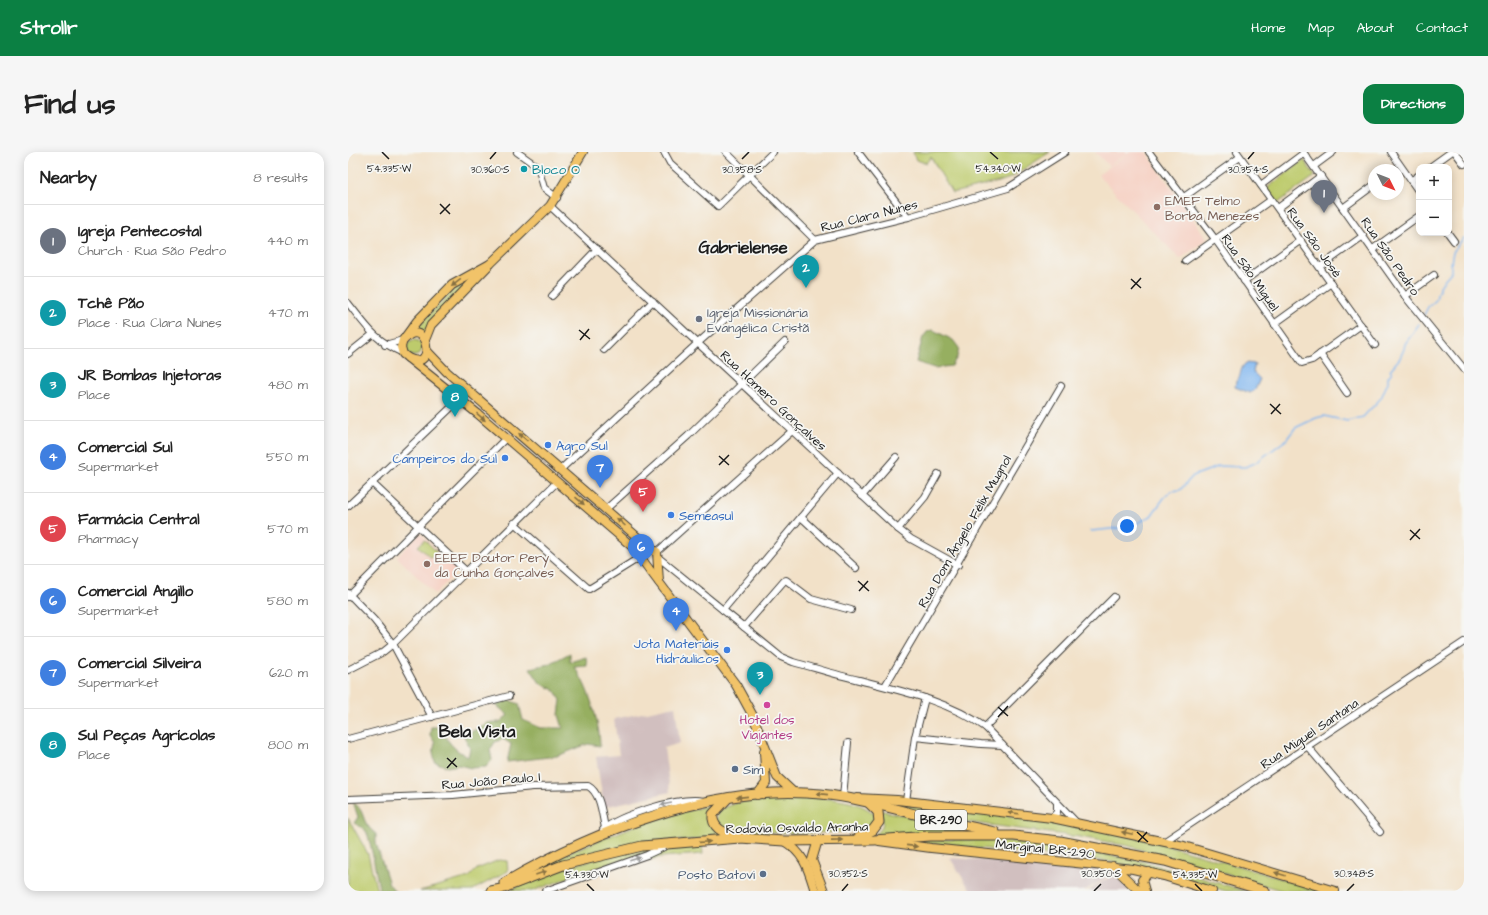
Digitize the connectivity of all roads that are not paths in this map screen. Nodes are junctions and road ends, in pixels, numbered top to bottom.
1 (517, 152) edge
2 (583, 152) edge
3 (664, 152) edge
4 (726, 152) edge
5 (773, 152) edge
6 (858, 152) edge
7 (1065, 152) edge
8 (1333, 152) edge
9 (1391, 152) edge
10 (1451, 152) edge
11 (1456, 152) edge
12 (1153, 153) edge
13 (1304, 153) edge
14 (1239, 154) edge
15 (1396, 164) edge
16 (1434, 164) edge
17 (1464, 164) edge
18 (1314, 166) junction
19 (1404, 174) edge
20 (750, 176) junction
21 (1321, 176) junction
22 (1416, 177) edge
23 (1411, 180) junction
24 (1262, 185) junction
25 (1416, 188) edge
26 (1368, 190) edge
27 (1184, 197) junction
28 (557, 198) junction
29 (1271, 200) junction
30 (550, 206) junction
31 (1278, 208) junction
32 (1343, 208) junction
33 (908, 217) junction
34 (1416, 218) edge
35 (1363, 236) junction
36 (1451, 236) edge
37 (1215, 239) junction
38 (815, 240) junction
39 (1301, 240) junction
40 (1454, 240) dead end
41 (597, 249) junction
42 (1373, 249) junction
43 (1185, 261) dead end
44 (490, 264) junction
45 (1320, 267) junction
46 (1434, 275) dead end
47 (1244, 281) junction
48 (1331, 283) junction
49 (552, 296) dead end
50 (1405, 296) junction
51 (653, 301) junction
52 (348, 303) edge
53 (1274, 324) junction
54 (1361, 325) junction
55 (372, 334) junction
56 (403, 340) junction
57 (425, 340) junction
58 (785, 342) dead end
59 (698, 343) junction
60 (385, 345) junction
61 (1375, 345) dead end
62 (604, 350) dead end
63 (427, 351) junction
64 (348, 354) edge
65 (1320, 354) junction
66 (405, 356) junction
67 (1464, 369) edge
68 (742, 385) junction
69 (1061, 386) dead end
70 (1347, 393) dead end
71 (460, 399) junction
72 (792, 431) junction
73 (506, 438) junction
74 (896, 457) dead end
75 (560, 470) junction
76 (838, 474) junction
77 (938, 474) dead end
78 (557, 482) junction
79 (372, 483) junction
80 (862, 496) junction
81 (348, 506) edge
82 (606, 509) junction
83 (801, 517) junction
84 (514, 523) junction
85 (419, 526) junction
86 (898, 529) junction
87 (642, 555) junction
88 (656, 555) junction
89 (646, 564) junction
90 (958, 565) junction
91 (856, 568) dead end
92 (466, 571) junction
93 (659, 583) junction
94 (349, 595) edge
95 (1114, 598) dead end
96 (723, 610) junction
97 (851, 610) dead end
98 (744, 627) junction
99 (1464, 642) edge
100 (393, 644) junction
101 (348, 670) edge
102 (885, 686) junction
103 (509, 696) dead end
104 (925, 698) junction
105 (432, 717) junction
106 (985, 727) junction
107 (915, 737) junction
108 (348, 739) edge
109 (848, 743) dead end
110 (763, 744) junction
111 (1002, 745) junction
112 (1308, 747) junction
113 (793, 792) junction
114 (757, 795) junction
115 (728, 798) junction
116 (847, 798) junction
117 (348, 799) edge
118 (705, 801) junction
119 (906, 801) junction
120 (1056, 801) junction
121 (868, 802) junction
122 (1052, 818) junction
123 (1077, 823) junction
124 (605, 828) junction
125 (1380, 832) dead end
126 (1014, 836) junction
127 (596, 837) junction
128 (740, 838) junction
129 (818, 840) junction
130 (856, 840) junction
131 (874, 840) junction
132 (784, 841) junction
133 (1165, 841) junction
134 (670, 844) junction
135 (809, 862) junction
136 (1113, 866) junction
137 (1149, 872) junction
138 (503, 890) edge
139 (491, 891) edge
140 (545, 891) edge
141 (816, 891) edge
142 (824, 891) edge
143 (1139, 891) edge
144 (1145, 891) edge
145 (1212, 891) edge
146 (1265, 891) edge
147 (1335, 891) edge

1 - 28 street
2 - 28 main road
3 - 20 street
4 - 20 street
5 - 20 street
6 - 33 street
7 - 33 street, Rua Clara Nunes
8 - 18 street
9 - 15 street
10 - 16 street
11 - 17 street
12 - 27 street, Rua São Miguel
13 - 18 street, Rua São Pedro
13 - 24 street
14 - 24 street, Rua São José
14 - 27 street
18 - 21 street, Rua São Pedro
19 - 23 street
20 - 38 street
21 - 31 street
21 - 32 street, Rua São Pedro
22 - 23 street
23 - 25 street
24 - 29 street, Rua São José
26 - 32 street
27 - 37 street, Rua São Miguel
28 - 30 main road
29 - 31 street, Rua São José
29 - 37 street
30 - 41 street, Rua Homero Gonçalves
30 - 44 main road
31 - 39 street, Rua São José
32 - 35 street, Rua São Pedro
33 - 38 street, Rua Clara Nunes
34 - 42 street
35 - 42 street, Rua São Pedro
35 - 45 street
36 - 40 street
37 - 43 street
37 - 47 street, Rua São Miguel
38 - 59 street, Rua Clara Nunes
39 - 45 street, Rua São José
39 - 47 street
41 - 49 street
41 - 51 street, Rua Homero Gonçalves
42 - 50 street, Rua São Pedro
44 -> 56 main road
44 - 57 main road
45 - 48 street, Rua São José
46 - 50 street
47 - 53 street, Rua São Miguel
48 - 53 street
48 - 54 street, Rua São José
50 - 67 street, Rua São Pedro
51 - 59 street, Rua Homero Gonçalves
51 - 62 street
52 - 55 street
53 - 65 street, Rua São Miguel
54 - 61 street, Rua São José
54 - 65 street
55 - 60 street
55 - 64 street
56 - 57 main road
56 - 60 street
56 - 66 main road
57 - 63 main road
58 - 68 street
59 - 68 street, Rua Homero Gonçalves
59 - 75 street, Rua Clara Nunes
60 - 66 street
63 - 66 main road
75 -> 63 main road
65 - 70 street
66 - 71 main road
68 - 72 street, Rua Homero Gonçalves
68 - 82 street
69 - 90 street, Rua Dom Ângelo Félix Mugnol
71 -> 73 main road
71 - 79 street
72 - 76 street, Rua Homero Gonçalves
72 - 88 street
73 - 78 main road
73 - 85 street
74 - 80 street
75 - 82 main road
76 - 80 street, Rua Homero Gonçalves
76 - 83 street
77 - 86 street
78 - 84 street
78 -> 87 main road
79 - 81 street
79 - 85 street
80 - 86 street, Rua Homero Gonçalves
88 -> 82 main road
83 - 91 street
83 - 96 street
84 - 87 street
84 - 92 street
85 - 92 street
85 - 94 street
86 - 90 street, Rua Homero Gonçalves
87 - 88 main road
87 - 89 main road
88 - 89 main road
88 - 93 main road
88 - 96 street
89 - 93 main road
90 - 102 street, Rua Dom Ângelo Félix Mugnol
92 - 100 street
93 - 110 main road
94 - 100 street
95 - 106 street
96 - 98 street
97 - 98 street
98 - 102 street
99 - 112 street, Rua Miguel Santana
100 - 101 street
100 - 105 street
102 - 104 street
103 - 105 street
104 - 106 street
104 - 107 street
105 - 108 street
106 - 111 street
107 - 111 street
107 - 119 street
109 - 116 street
110 - 113 main road
110 - 114 main road
111 - 120 street
112 - 125 street
112 - 133 street, Rua Miguel Santana
113 - 114 highway, Rodovia Osvaldo Aranha / BR-290
116 -> 113 highway, Rodovia Osvaldo Aranha / BR-290
114 -> 115 highway, Rodovia Osvaldo Aranha / BR-290
115 - 118 highway, Rodovia Osvaldo Aranha / BR-290
115 - 128 highway, BR-290
116 - 119 main road
116 - 121 highway, Rodovia Osvaldo Aranha / BR-290
117 - 124 street, Rua João Paulo I
118 -> 124 street
118 - 127 highway, Rodovia Osvaldo Aranha / BR-290
122 -> 119 main road
120 - 122 street
120 - 123 street
121 - 126 highway, Rodovia Osvaldo Aranha / BR-290
121 - 130 highway
122 - 123 main road
133 -> 123 main road
124 - 127 street
126 - 131 highway, Rodovia Osvaldo Aranha / BR-290
126 - 146 highway, Rodovia Osvaldo Aranha / BR-290
127 - 139 highway, Rodovia Osvaldo Aranha / BR-290
128 - 132 highway, Rodovia Osvaldo Aranha / BR-290
134 -> 128 highway, Rodovia Osvaldo Aranha / BR-290
129 -> 130 highway, Rodovia Osvaldo Aranha / BR-290
129 - 132 highway, Rodovia Osvaldo Aranha / BR-290
129 - 135 main road
130 - 131 highway, Rodovia Osvaldo Aranha / BR-290
131 -> 136 main road, Marginal BR-290
132 - 135 main road
147 -> 133 main road
138 -> 134 highway, Rodovia Osvaldo Aranha / BR-290
140 -> 134 street
135 - 141 main road
135 - 142 main road
136 - 137 main road, Marginal BR-290
136 - 143 main road
137 - 144 main road
137 - 145 main road, Marginal BR-290
138 - 139 highway, Rodovia Osvaldo Aranha / BR-290

